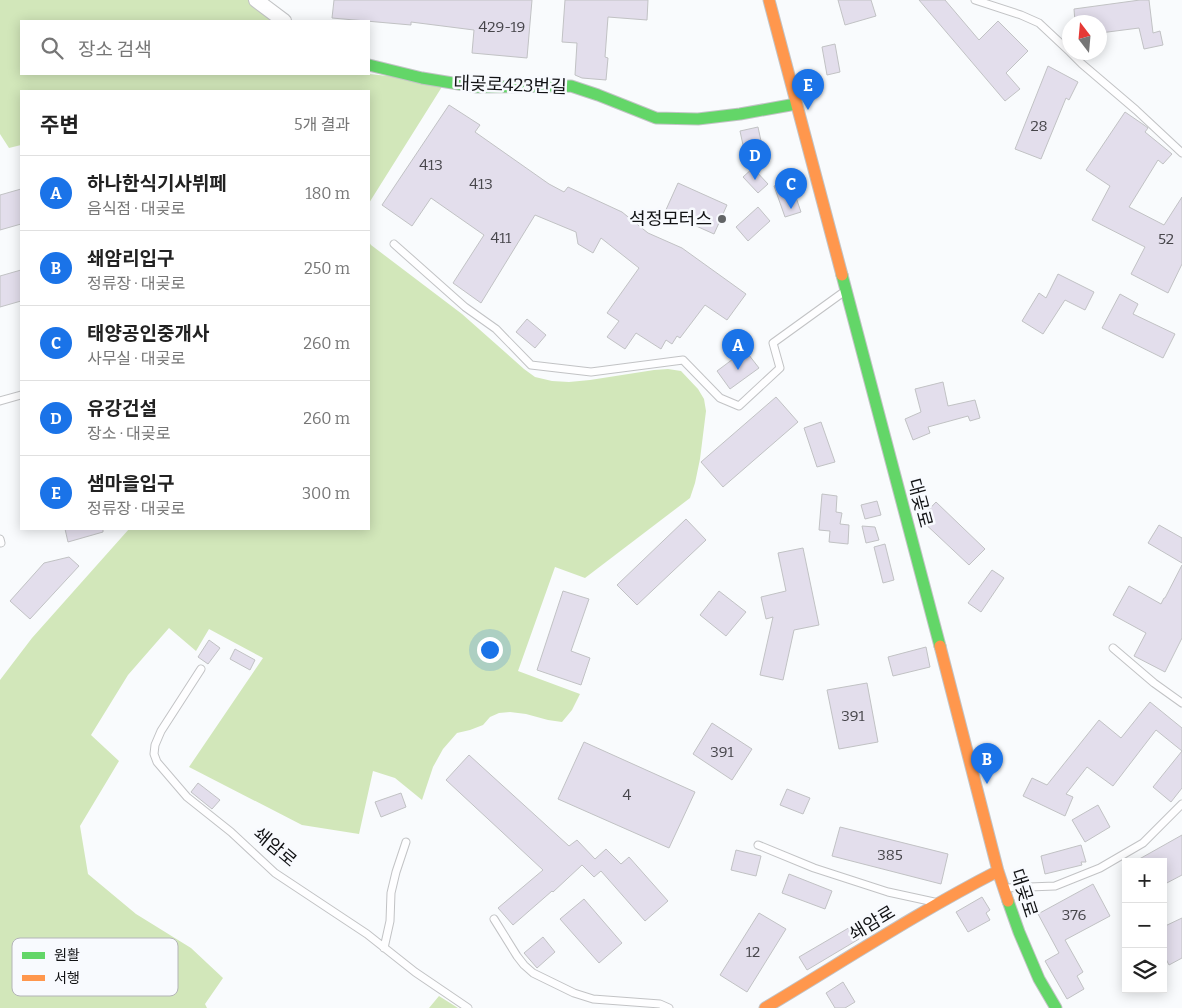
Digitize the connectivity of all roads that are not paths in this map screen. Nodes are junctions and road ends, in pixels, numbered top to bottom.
1 (256, 0) edge
2 (769, 0) edge
3 (975, 0) edge
4 (283, 20) edge
5 (1062, 44) edge
6 (1078, 60) edge
7 (370, 65) edge
8 (796, 104) junction
9 (1182, 153) edge
10 (394, 244) dead end
11 (846, 291) junction
12 (20, 395) edge
13 (0, 401) edge
14 (1113, 648) dead end
15 (201, 670) dead end
16 (1182, 703) edge
17 (1182, 804) edge
18 (406, 842) dead end
19 (758, 845) dead end
20 (998, 871) junction
21 (1004, 888) junction
22 (939, 904) junction
23 (494, 919) dead end
24 (384, 948) junction
25 (468, 1008) edge
26 (669, 1008) edge
27 (765, 1008) edge
28 (1056, 1008) edge

1 - 4 street
2 - 8 street, 대곶로
3 - 5 lane
6 - 9 lane
7 - 8 street, 대곶로423번길
8 - 11 street, 대곶로
10 - 11 lane
11 - 20 street, 대곶로
12 - 13 lane
14 - 16 lane
15 - 24 lane, 쇄암로
17 - 21 lane
18 - 24 lane
19 - 22 lane
20 - 21 street, 대곶로
20 - 22 street, 쇄암로
21 - 28 street, 대곶로
22 - 27 street, 쇄암로
23 - 26 lane
24 - 25 lane, 쇄암로

